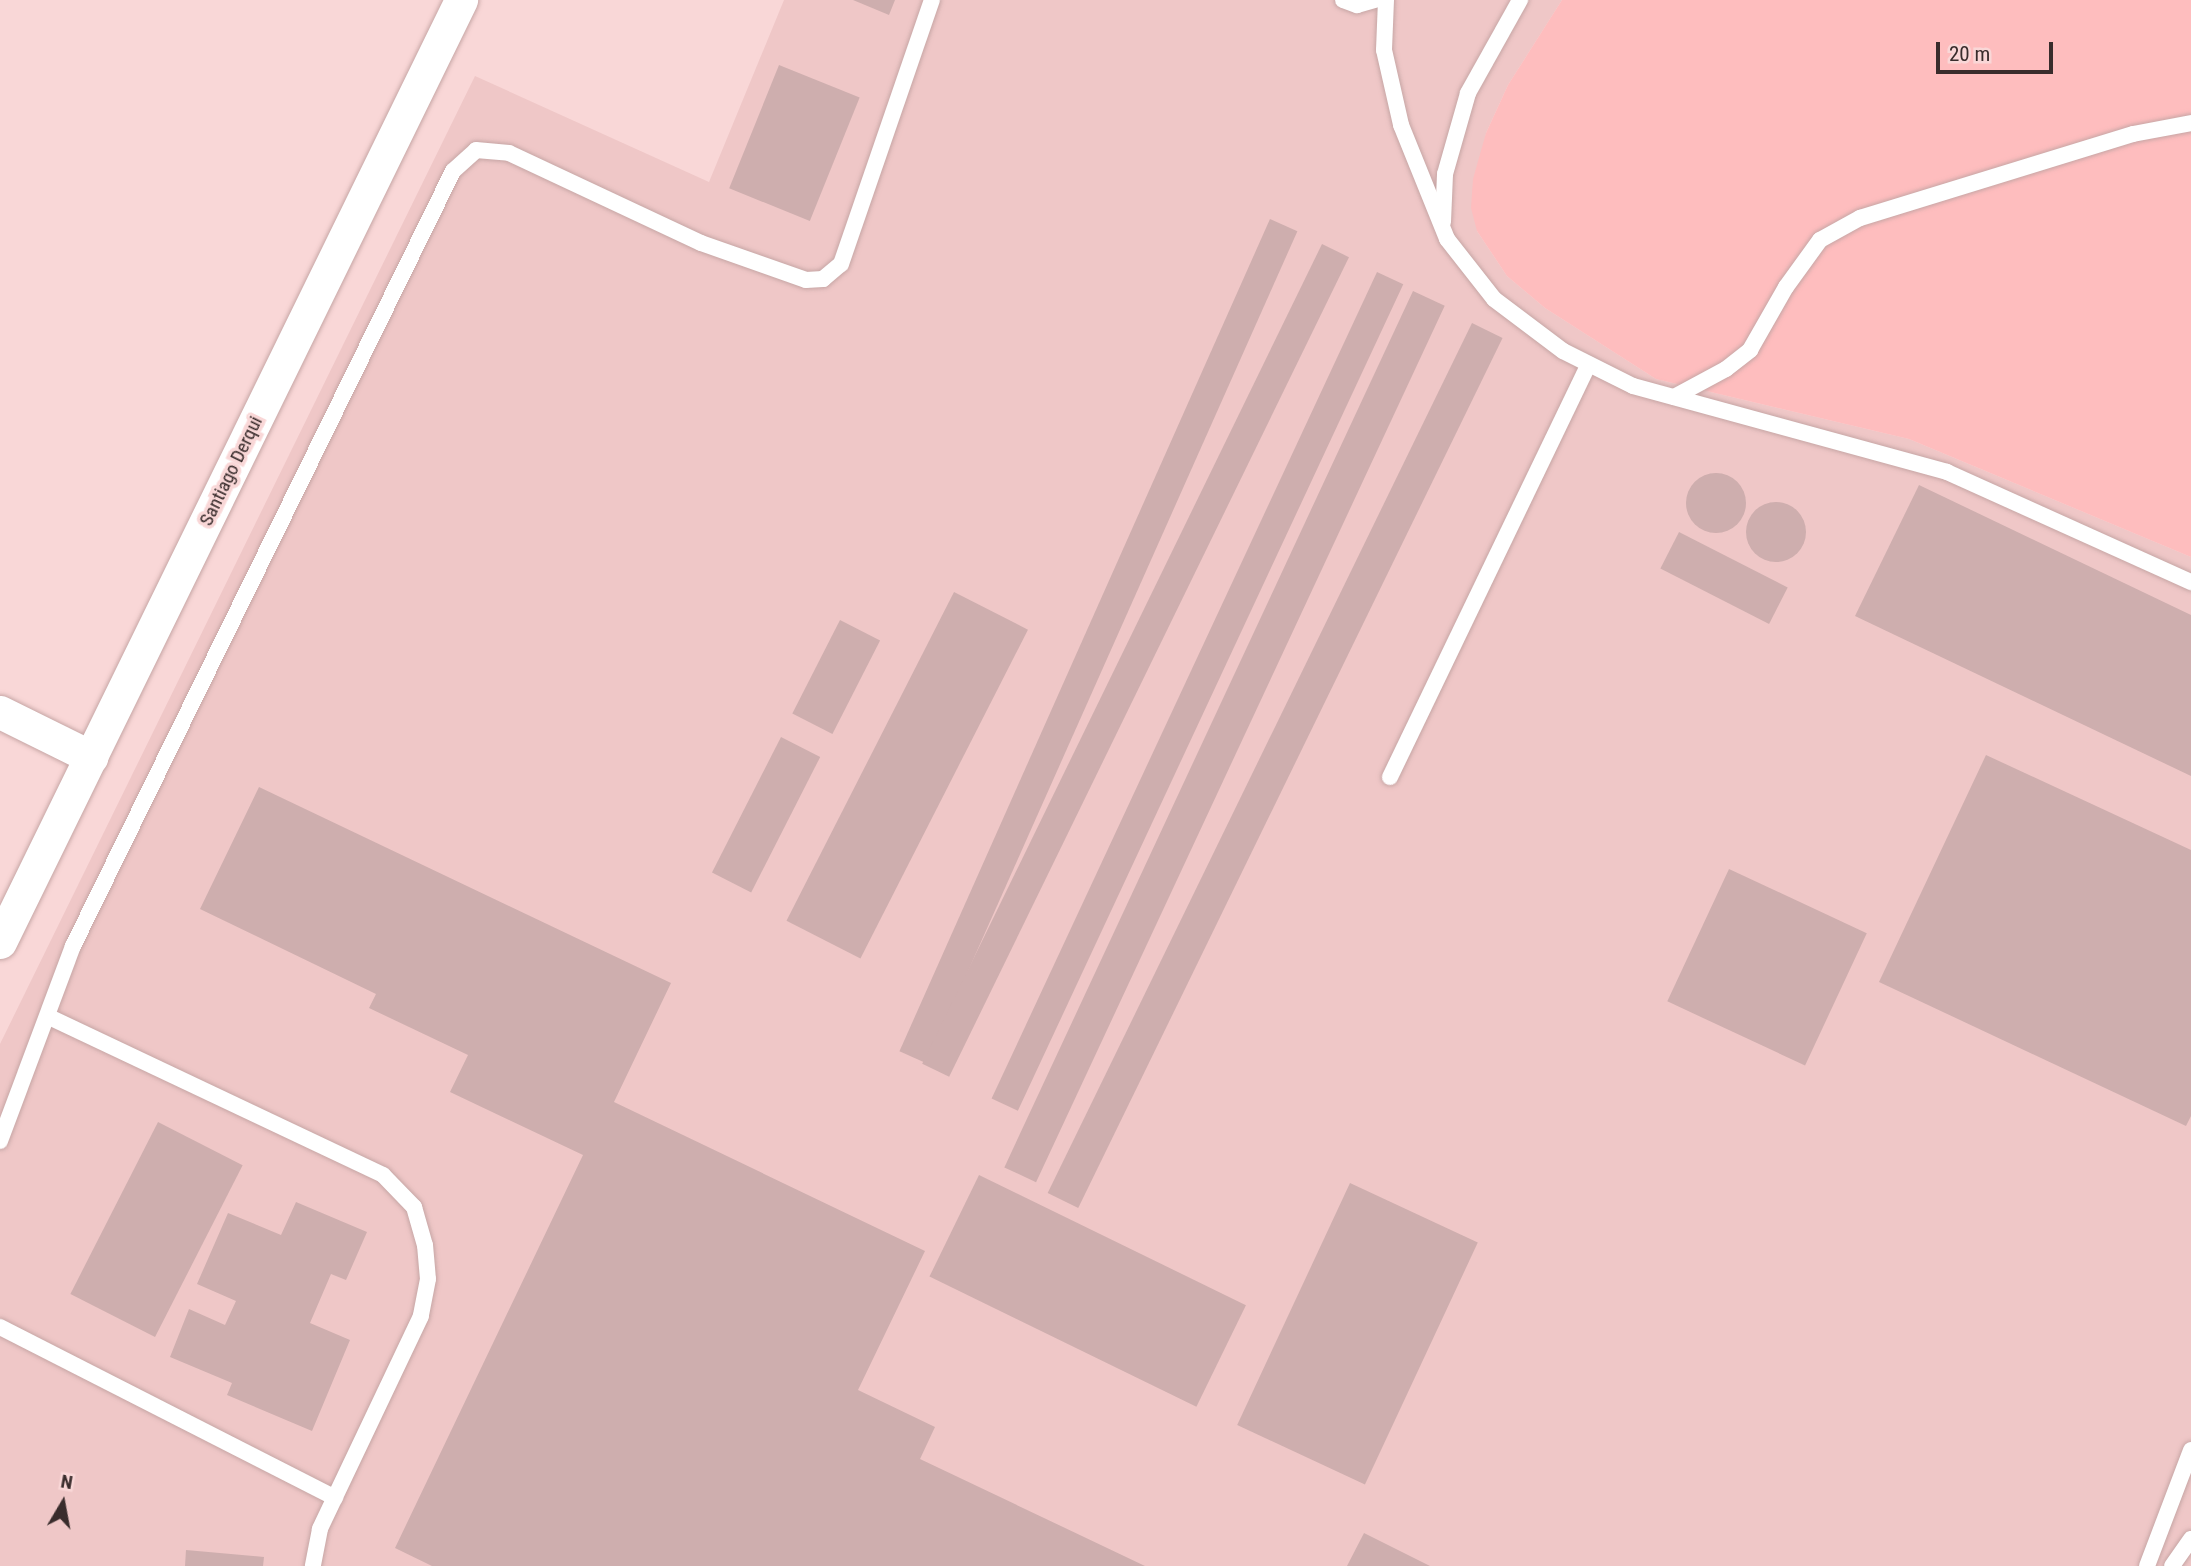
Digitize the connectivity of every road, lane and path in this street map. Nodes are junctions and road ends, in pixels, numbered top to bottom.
1 (461, 0) edge
2 (932, 0) edge
3 (1343, 0) edge
4 (1375, 0) edge
5 (1385, 0) edge
6 (1520, 0) edge
7 (2191, 122) edge
8 (1442, 229) junction
9 (1589, 364) junction
10 (1674, 397) junction
11 (2191, 582) edge
12 (0, 712) edge
13 (91, 757) junction
14 (1390, 777) dead end
15 (0, 942) edge
16 (50, 1017) junction
17 (0, 1141) edge
18 (0, 1327) edge
19 (2191, 1450) edge
20 (335, 1498) junction
21 (2191, 1539) edge
22 (313, 1566) edge
23 (2147, 1566) edge
24 (2172, 1566) edge

1 - 13 street, Santiago Derqui
2 - 16 lane
3 - 4 lane
5 - 8 lane
6 - 8 lane
7 - 10 lane
8 - 9 lane
9 - 10 lane
9 - 14 lane
10 - 11 lane
12 - 13 street
13 - 15 street, Santiago Derqui
16 - 17 lane
16 - 20 lane
18 - 20 lane
19 - 23 lane
20 - 22 lane
21 - 24 lane

